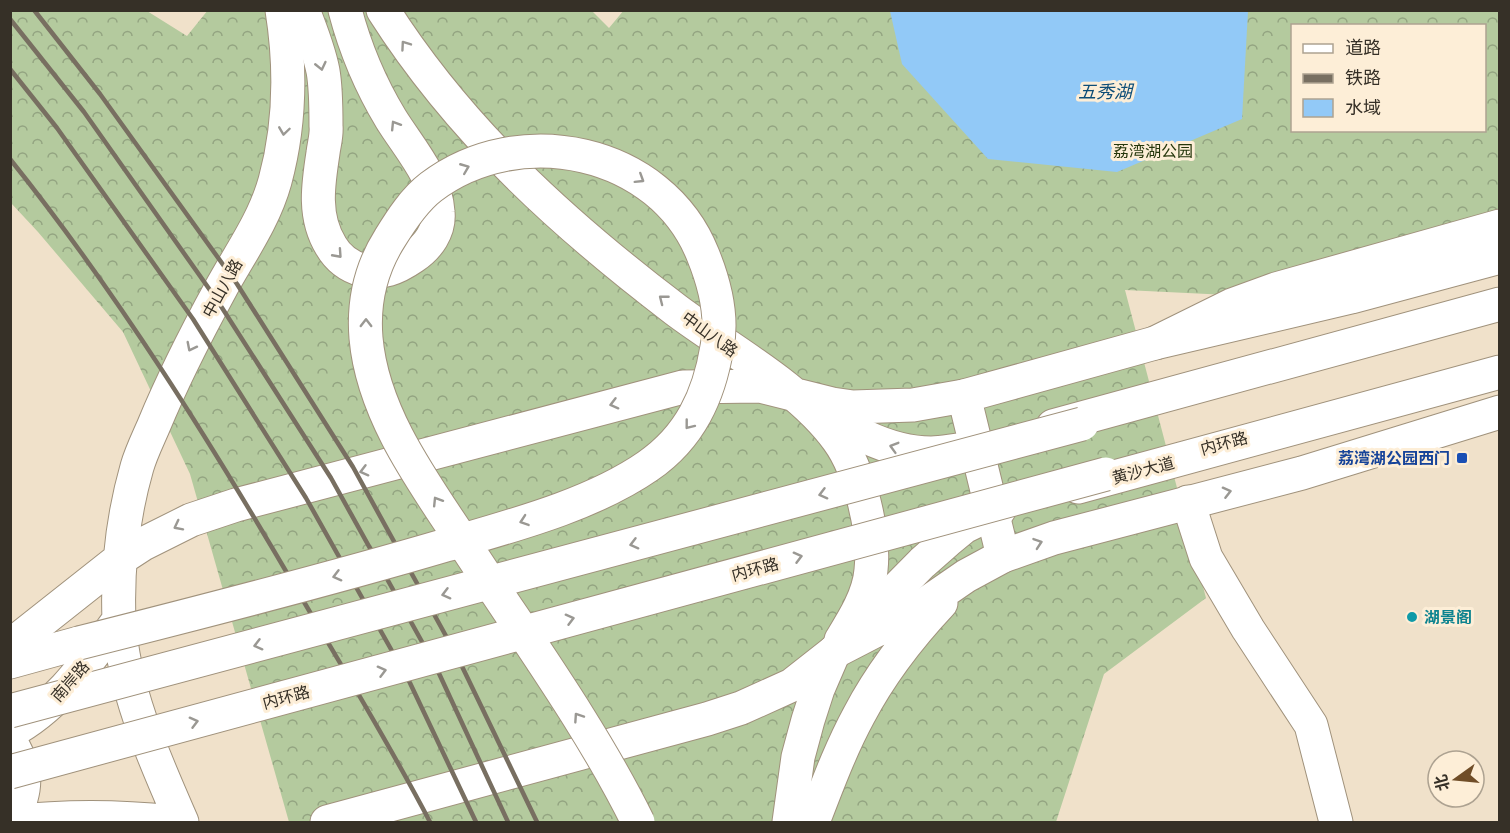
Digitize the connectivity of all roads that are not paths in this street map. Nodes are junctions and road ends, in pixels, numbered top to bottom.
1 (282, 10) edge
2 (303, 10) edge
3 (345, 10) edge
4 (383, 10) edge
5 (1500, 226) edge
6 (1500, 257) edge
7 (1500, 304) edge
8 (1500, 310) edge
9 (1155, 343) junction
10 (1500, 367) edge
11 (1500, 372) edge
12 (795, 395) junction
13 (964, 396) junction
14 (1496, 414) edge
15 (975, 447) junction
16 (1188, 502) junction
17 (991, 513) junction
18 (947, 541) junction
19 (1003, 556) junction
20 (120, 559) junction
21 (966, 576) junction
22 (897, 619) junction
23 (119, 620) junction
24 (10, 646) edge
25 (834, 652) junction
26 (10, 662) edge
27 (10, 711) edge
28 (859, 714) junction
29 (10, 732) edge
30 (10, 741) edge
31 (10, 772) edge
32 (11, 822) edge
33 (171, 822) edge
34 (182, 822) edge
35 (327, 822) edge
36 (638, 822) edge
37 (789, 822) edge
38 (813, 822) edge
39 (1336, 822) edge

1 -> 20 main road, 中山八路
2 -> 3 main road
12 -> 4 main road, 中山八路
5 - 9 main road
6 - 9 main road
7 - 15 main road
8 -> 27 main road, bridge
9 - 13 main road
31 -> 10 main road, 内环路, bridge
11 - 17 main road, 黄沙大道
12 - 13 main road
15 -> 12 main road
12 -> 20 main road
12 - 25 main road
13 - 15 main road
16 -> 14 main road
15 - 17 main road
19 -> 16 main road
16 - 39 main road
17 - 18 main road, 黄沙大道
17 - 19 main road
18 - 22 main road
18 - 25 main road, 黄沙大道
19 - 21 main road
20 - 23 main road, 中山八路
20 - 24 main road
21 - 22 main road
21 - 28 main road
22 - 25 main road
22 - 28 main road
23 - 29 main road, 南岸路
23 - 34 main road, 中山八路
25 - 35 main road
25 - 37 main road
36 -> 26 main road, bridge
28 - 38 main road
30 - 32 main road
32 - 33 main road

